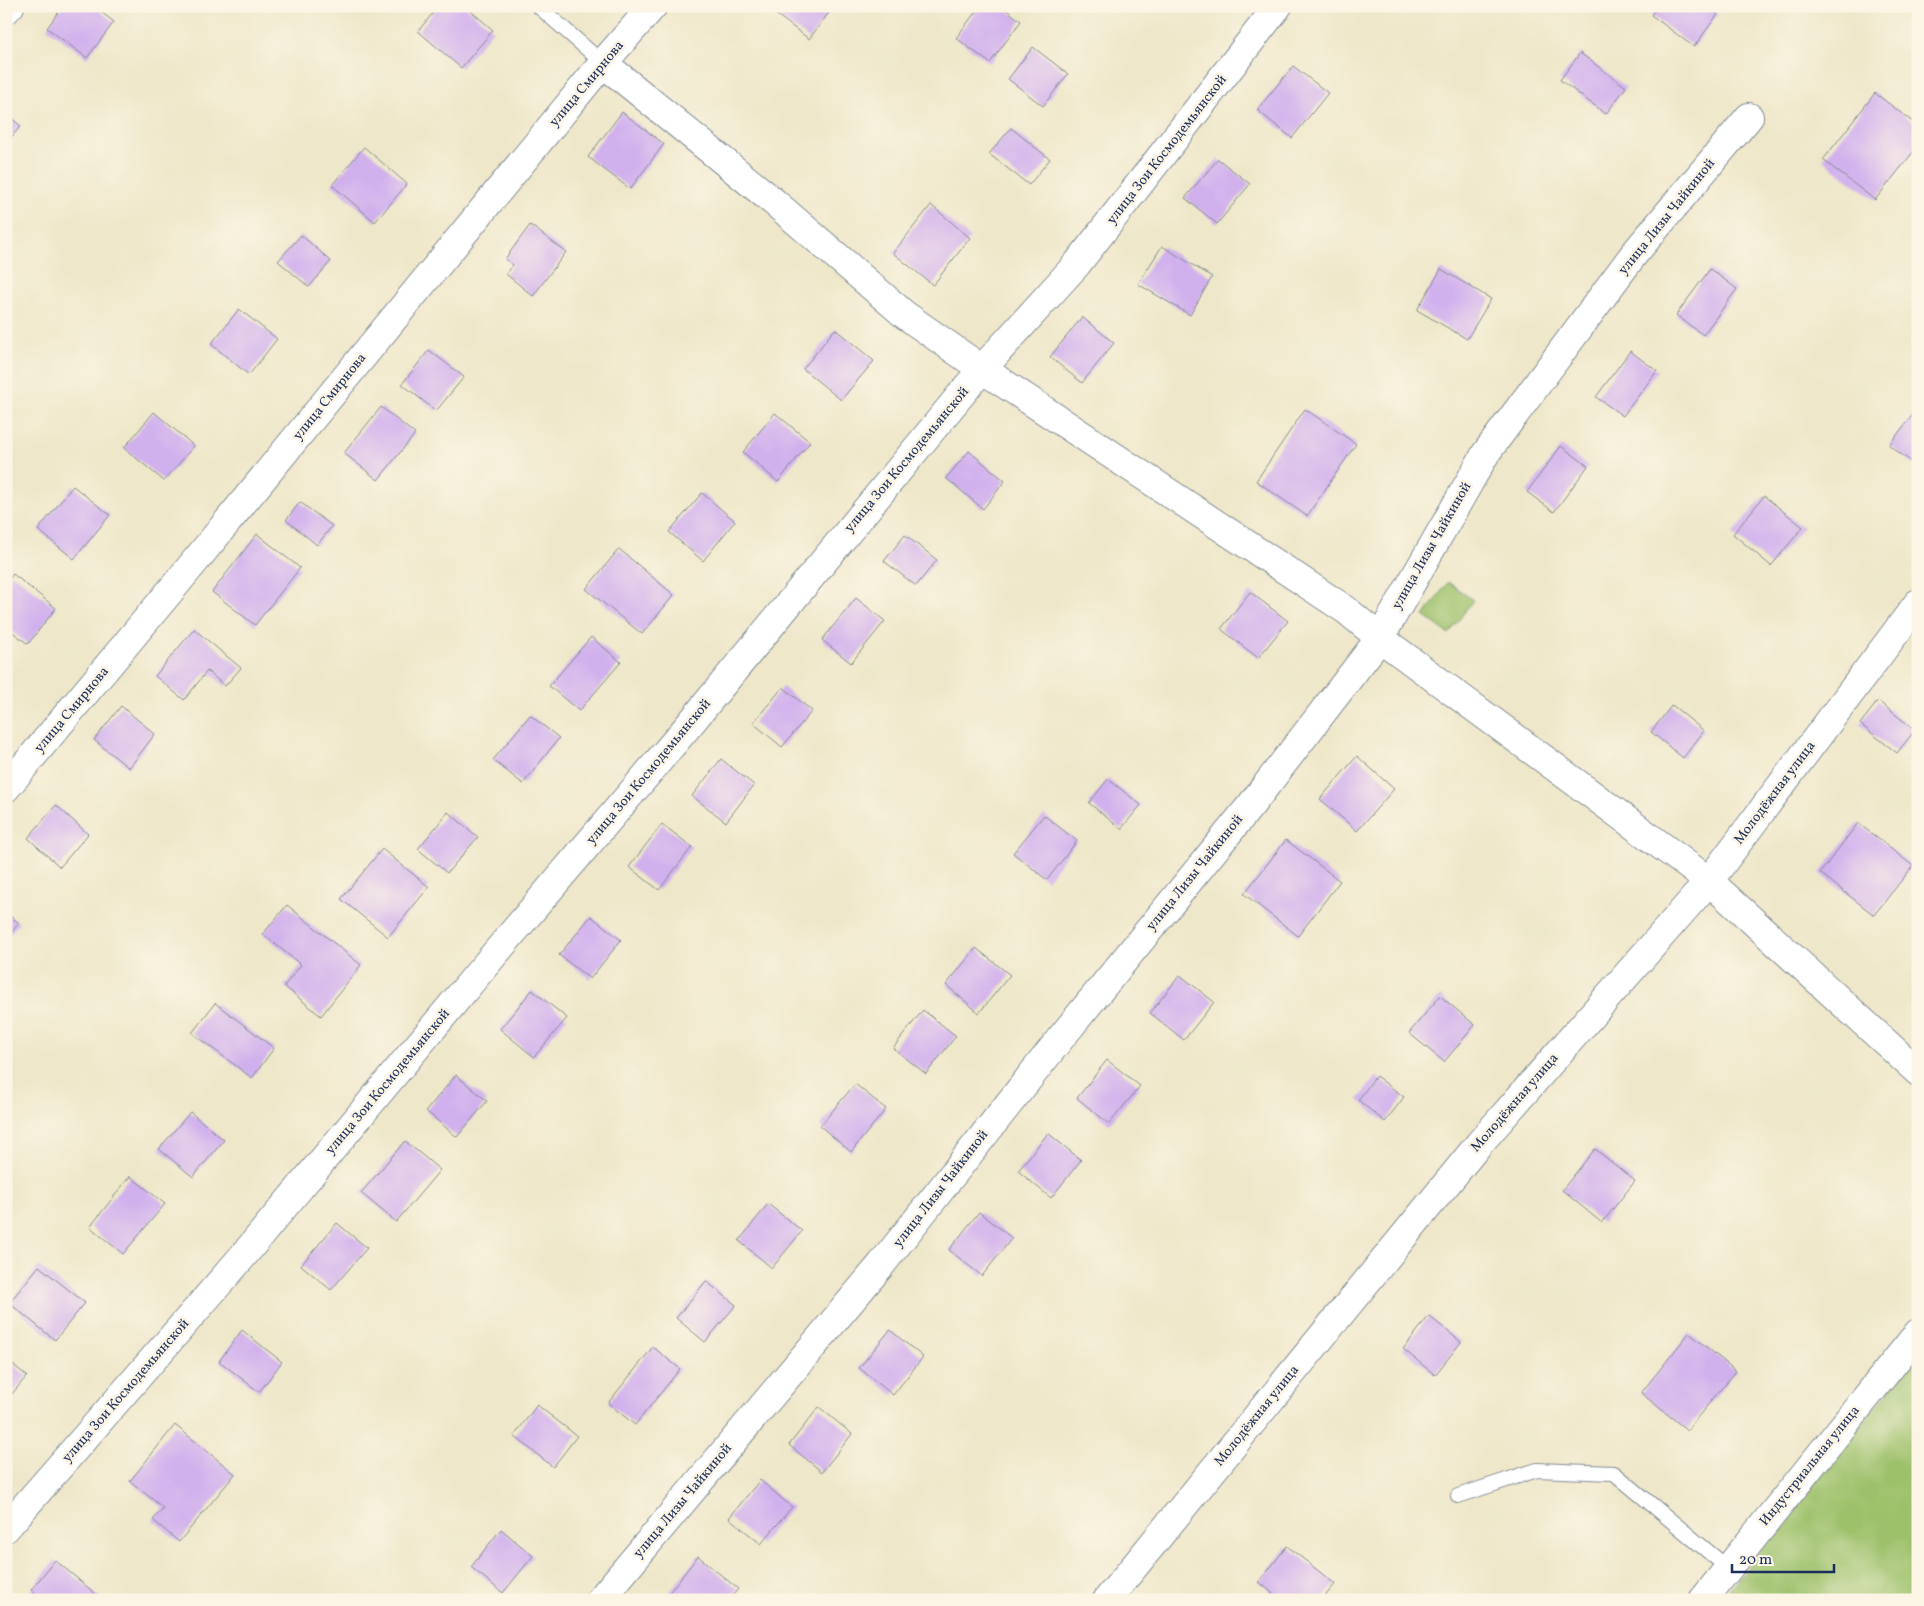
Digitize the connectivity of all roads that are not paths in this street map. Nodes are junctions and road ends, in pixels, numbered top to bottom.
1 (10, 6) edge
2 (538, 6) edge
3 (653, 6) edge
4 (1278, 6) edge
5 (6, 10) edge
6 (603, 63) junction
7 (1749, 118) dead end
8 (982, 369) junction
9 (1918, 603) edge
10 (1380, 638) junction
11 (6, 788) edge
12 (1709, 881) junction
13 (1918, 1072) edge
14 (1918, 1333) edge
15 (1458, 1496) dead end
16 (6, 1528) edge
17 (1729, 1569) junction
18 (600, 1600) edge
19 (1107, 1600) edge
20 (1703, 1600) edge

1 - 5 street
2 - 6 lane
3 - 6 street, улица Смирнова
4 - 8 street, улица Зои Космодемьянской
6 - 8 street
6 - 11 street, улица Смирнова
7 - 10 street, улица Лизы Чайкиной
8 - 10 street
8 - 16 street, улица Зои Космодемьянской
9 - 12 street, Молодёжная улица
10 - 12 street
10 - 18 street, улица Лизы Чайкиной
12 - 13 street
12 - 19 street, Молодёжная улица
14 - 17 street, Индустриальная улица
15 - 17 lane
17 - 20 street, Индустриальная улица

